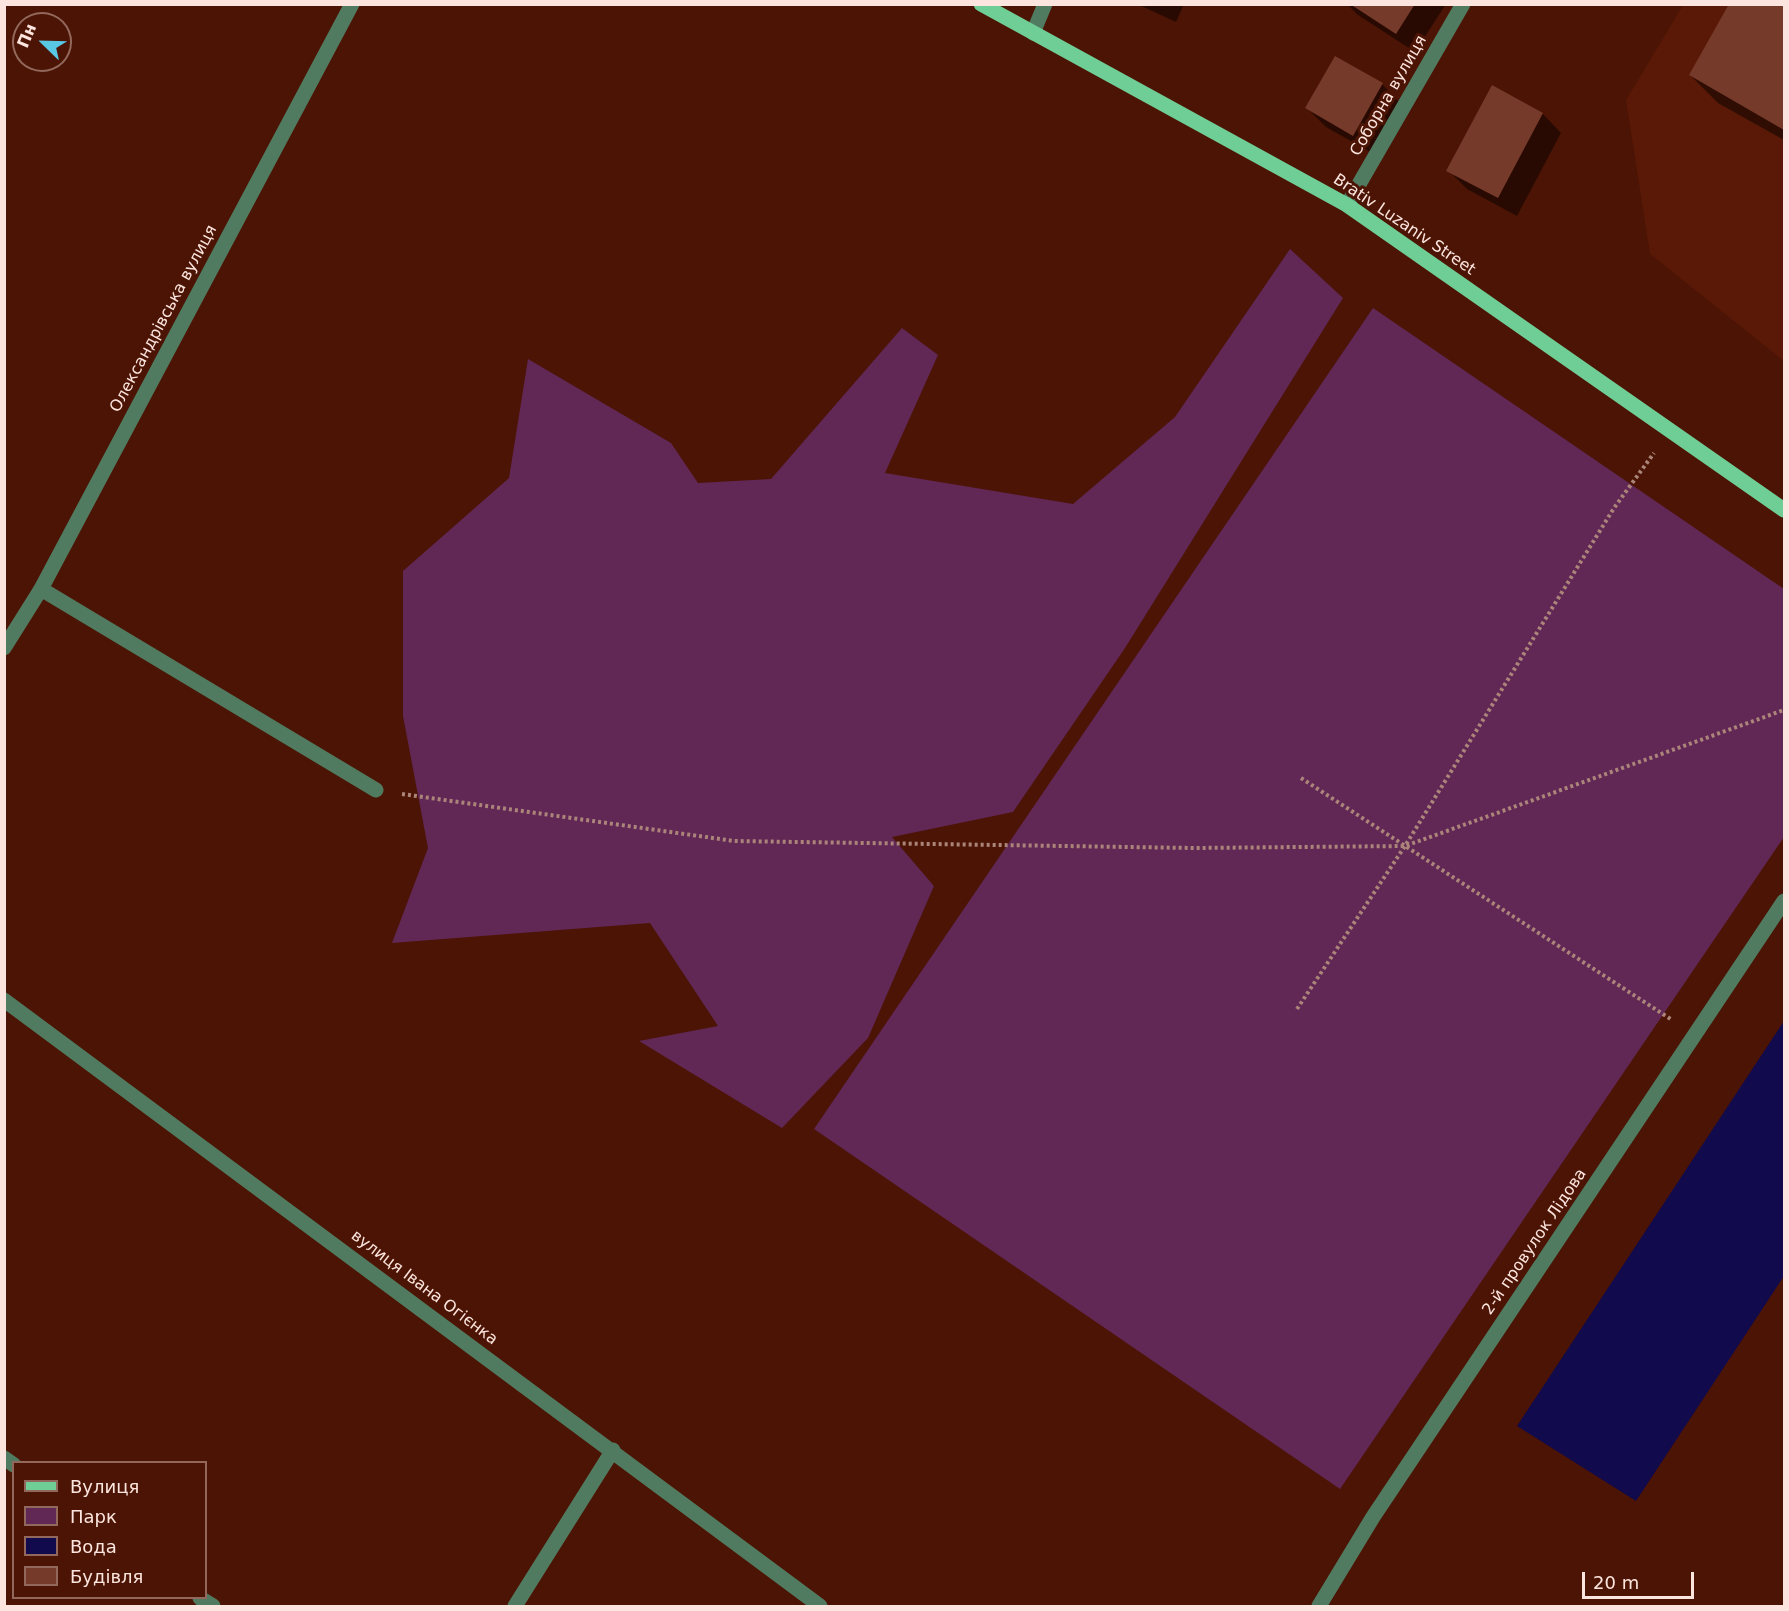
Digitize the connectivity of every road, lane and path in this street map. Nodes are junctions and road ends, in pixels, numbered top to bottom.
1 (351, 4) edge
2 (981, 4) edge
3 (1045, 4) edge
4 (1463, 4) edge
5 (1033, 33) junction
6 (1347, 205) junction
7 (1654, 453) dead end
8 (1785, 510) edge
9 (41, 589) junction
10 (4, 648) edge
11 (1785, 710) edge
12 (1301, 778) dead end
13 (376, 790) joint
14 (1405, 846) junction
15 (1785, 901) edge
16 (4, 1000) edge
17 (1297, 1009) dead end
18 (1658, 1010) dead end
19 (613, 1450) junction
20 (515, 1606) edge
21 (820, 1606) edge
22 (1319, 1606) edge

1 - 9 street, Олександрівська вулиця
2 - 5 main road, Brativ Luzaniv Street
3 - 5 street
4 - 6 street, Соборна вулиця
5 - 6 main road, Brativ Luzaniv Street
6 - 8 main road, Brativ Luzaniv Street
7 - 14 path
9 - 10 street, Олександрівська вулиця
9 - 13 street
11 - 14 path
12 - 14 path
13 - 14 path
14 - 17 path
14 - 18 path
15 - 22 street, 2-й провулок Лідова
16 - 19 street, вулиця Івана Огієнка
19 - 20 street
19 - 21 street, вулиця Івана Огієнка

